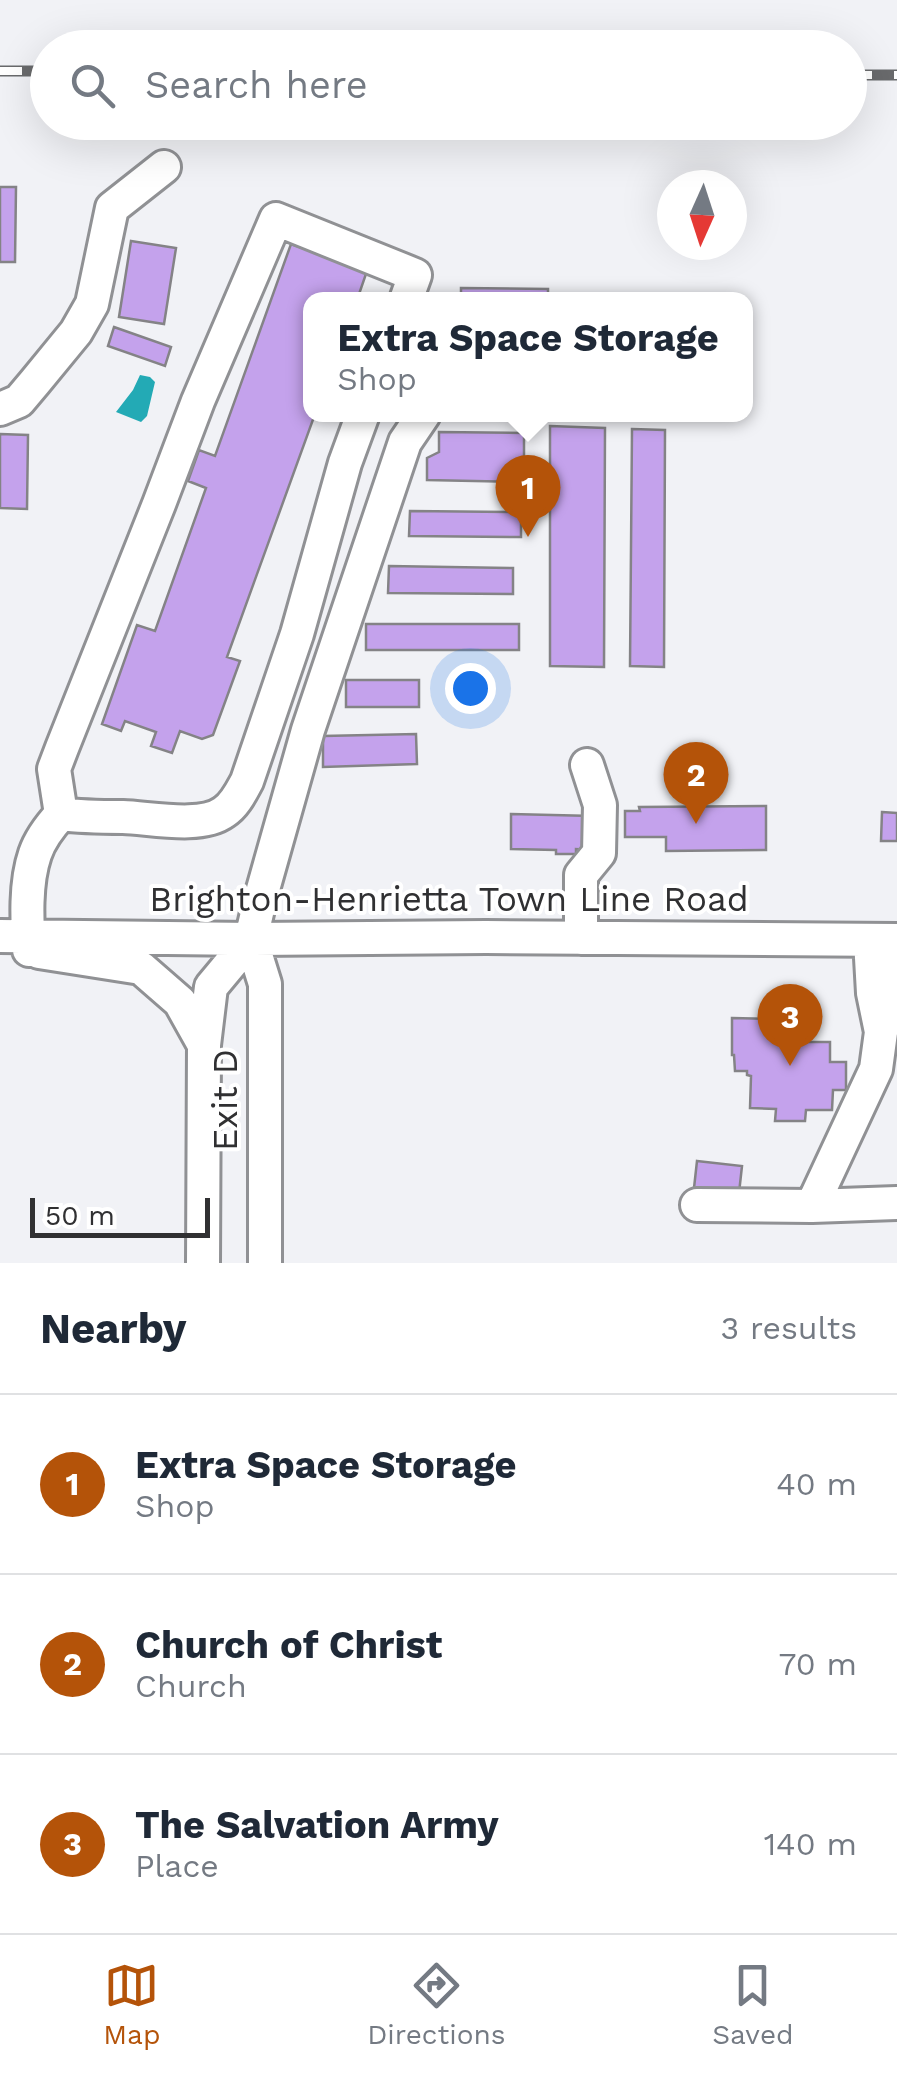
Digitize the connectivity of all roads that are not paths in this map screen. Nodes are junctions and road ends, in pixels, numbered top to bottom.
1 (164, 168) dead end
2 (409, 292) edge
3 (0, 409) edge
4 (360, 422) edge
5 (419, 422) edge
6 (586, 766) dead end
7 (61, 814) junction
8 (582, 938) junction
9 (251, 939) junction
10 (887, 940) edge
11 (15, 942) edge
12 (204, 1044) junction
13 (897, 1203) edge
14 (697, 1205) dead end
15 (812, 1206) junction
16 (203, 1263) edge
17 (265, 1263) edge

1 - 3 street
2 - 7 street
4 - 7 street
5 - 9 street
6 - 8 street
7 - 11 street
8 - 9 street, Brighton-Henrietta Town Line Road
8 - 10 street, Brighton-Henrietta Town Line Road
9 - 11 street, Brighton-Henrietta Town Line Road
9 - 12 street
9 - 17 street, Exit D
10 - 15 street
11 - 12 street
12 - 16 street
13 - 15 street
14 - 15 street

